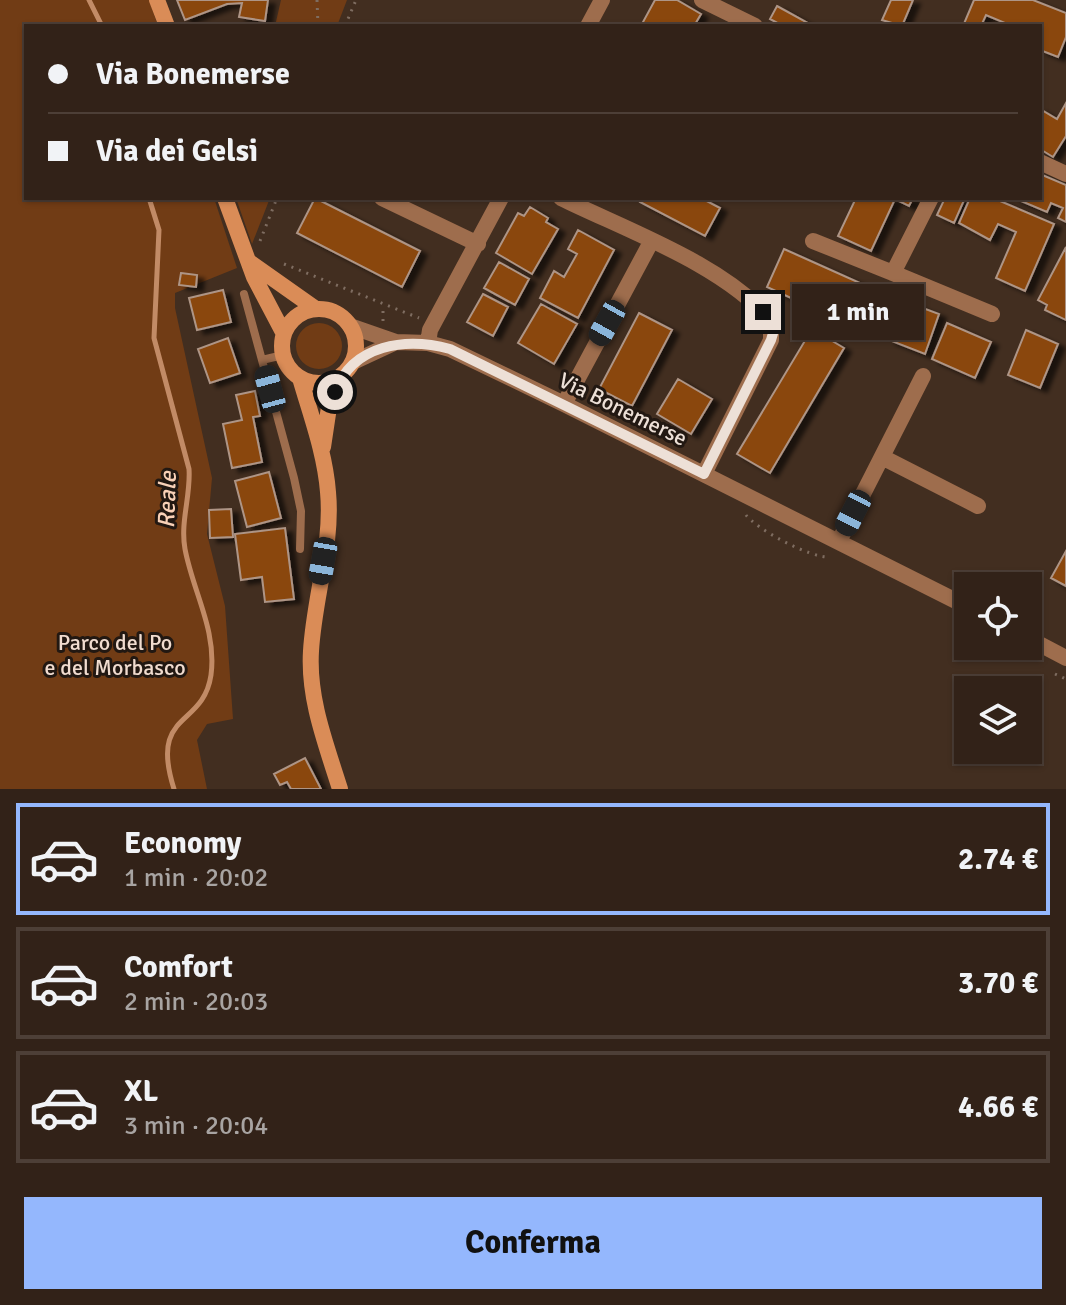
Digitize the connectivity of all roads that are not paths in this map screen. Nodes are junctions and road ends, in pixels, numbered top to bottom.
1 (157, 0) edge
2 (602, 0) edge
3 (702, 0) edge
4 (166, 24) edge
5 (589, 24) edge
6 (751, 24) edge
7 (1042, 163) edge
8 (1066, 174) edge
9 (226, 200) edge
10 (386, 200) edge
11 (500, 200) edge
12 (565, 200) edge
13 (930, 200) edge
14 (813, 241) dead end
15 (651, 242) junction
16 (478, 244) junction
17 (247, 260) junction
18 (893, 273) junction
19 (244, 294) dead end
20 (316, 309) junction
21 (992, 314) dead end
22 (350, 326) junction
23 (284, 334) junction
24 (396, 342) junction
25 (428, 343) junction
26 (283, 355) junction
27 (262, 360) junction
28 (353, 362) junction
29 (923, 376) dead end
30 (341, 377) junction
31 (300, 378) junction
32 (564, 404) junction
33 (323, 456) junction
34 (882, 457) junction
35 (704, 474) junction
36 (978, 506) dead end
37 (839, 541) junction
38 (300, 549) dead end
39 (954, 600) edge
40 (1042, 645) edge
41 (1066, 658) edge
42 (340, 789) edge

1 - 4 main road
2 - 5 street
3 - 6 street
7 - 8 street
9 - 17 main road
10 - 16 street
11 - 16 street
12 - 15 street
13 - 18 street
14 - 18 street
15 - 32 street
15 - 35 street
16 - 25 street
17 - 20 main road
17 - 23 main road
18 - 21 street
19 - 27 lane
20 - 22 main road
20 - 23 main road
22 - 24 street
22 - 28 main road
23 - 26 main road
24 - 25 street, Via Bonemerse
24 - 28 street
25 - 32 street, Via Bonemerse
26 - 27 lane
26 - 31 main road
27 - 38 lane
28 - 30 main road
29 - 34 street
30 - 31 main road
30 - 33 main road
31 - 33 main road
32 - 35 street, Via Bonemerse
33 - 42 main road
34 - 36 street
34 - 37 street
35 - 37 street, Via Bonemerse
37 - 39 street, Via Bonemerse
40 - 41 street

